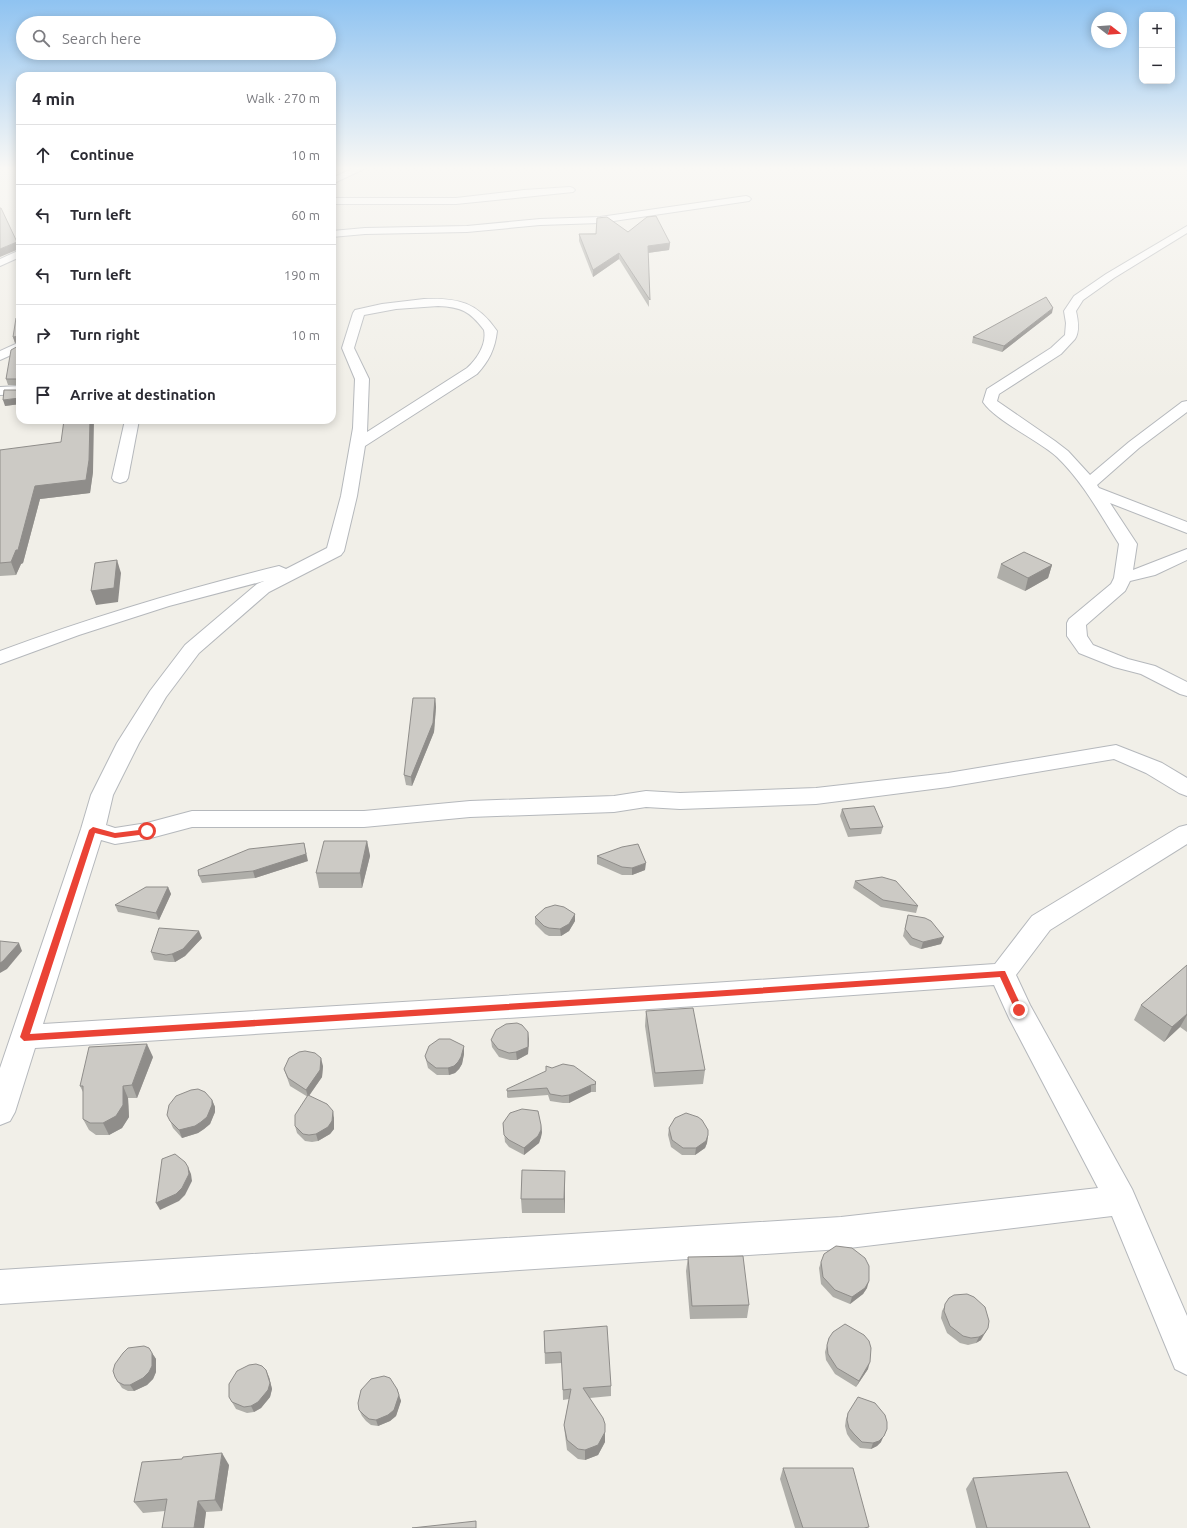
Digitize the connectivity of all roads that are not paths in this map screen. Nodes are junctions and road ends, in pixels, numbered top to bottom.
1 (1170, 239) edge
2 (16, 255) edge
3 (0, 263) edge
4 (16, 348) edge
5 (0, 356) edge
6 (16, 390) edge
7 (0, 391) edge
8 (1187, 405) edge
9 (131, 424) edge
10 (358, 444) junction
11 (120, 478) dead end
12 (1090, 488) junction
13 (1187, 528) edge
14 (1187, 554) edge
15 (313, 562) junction
16 (1123, 578) junction
17 (0, 658) edge
18 (1187, 690) edge
19 (1187, 788) edge
20 (93, 830) junction
21 (1187, 833) edge
22 (1002, 974) junction
23 (24, 1037) junction
24 (0, 1112) edge
25 (1121, 1200) junction
26 (0, 1287) edge
27 (1187, 1357) edge

1 - 12 street
2 - 3 street
4 - 5 street
6 - 7 street
8 - 12 street
9 - 11 street
10 - 10 street
10 - 15 street
12 - 13 street
12 - 16 street
14 - 16 street
15 - 17 street
15 - 20 street
16 - 18 street
19 - 20 street
20 - 23 street
21 - 22 street
22 - 23 street
22 - 25 street
23 - 24 street
25 - 26 street
25 - 27 street

